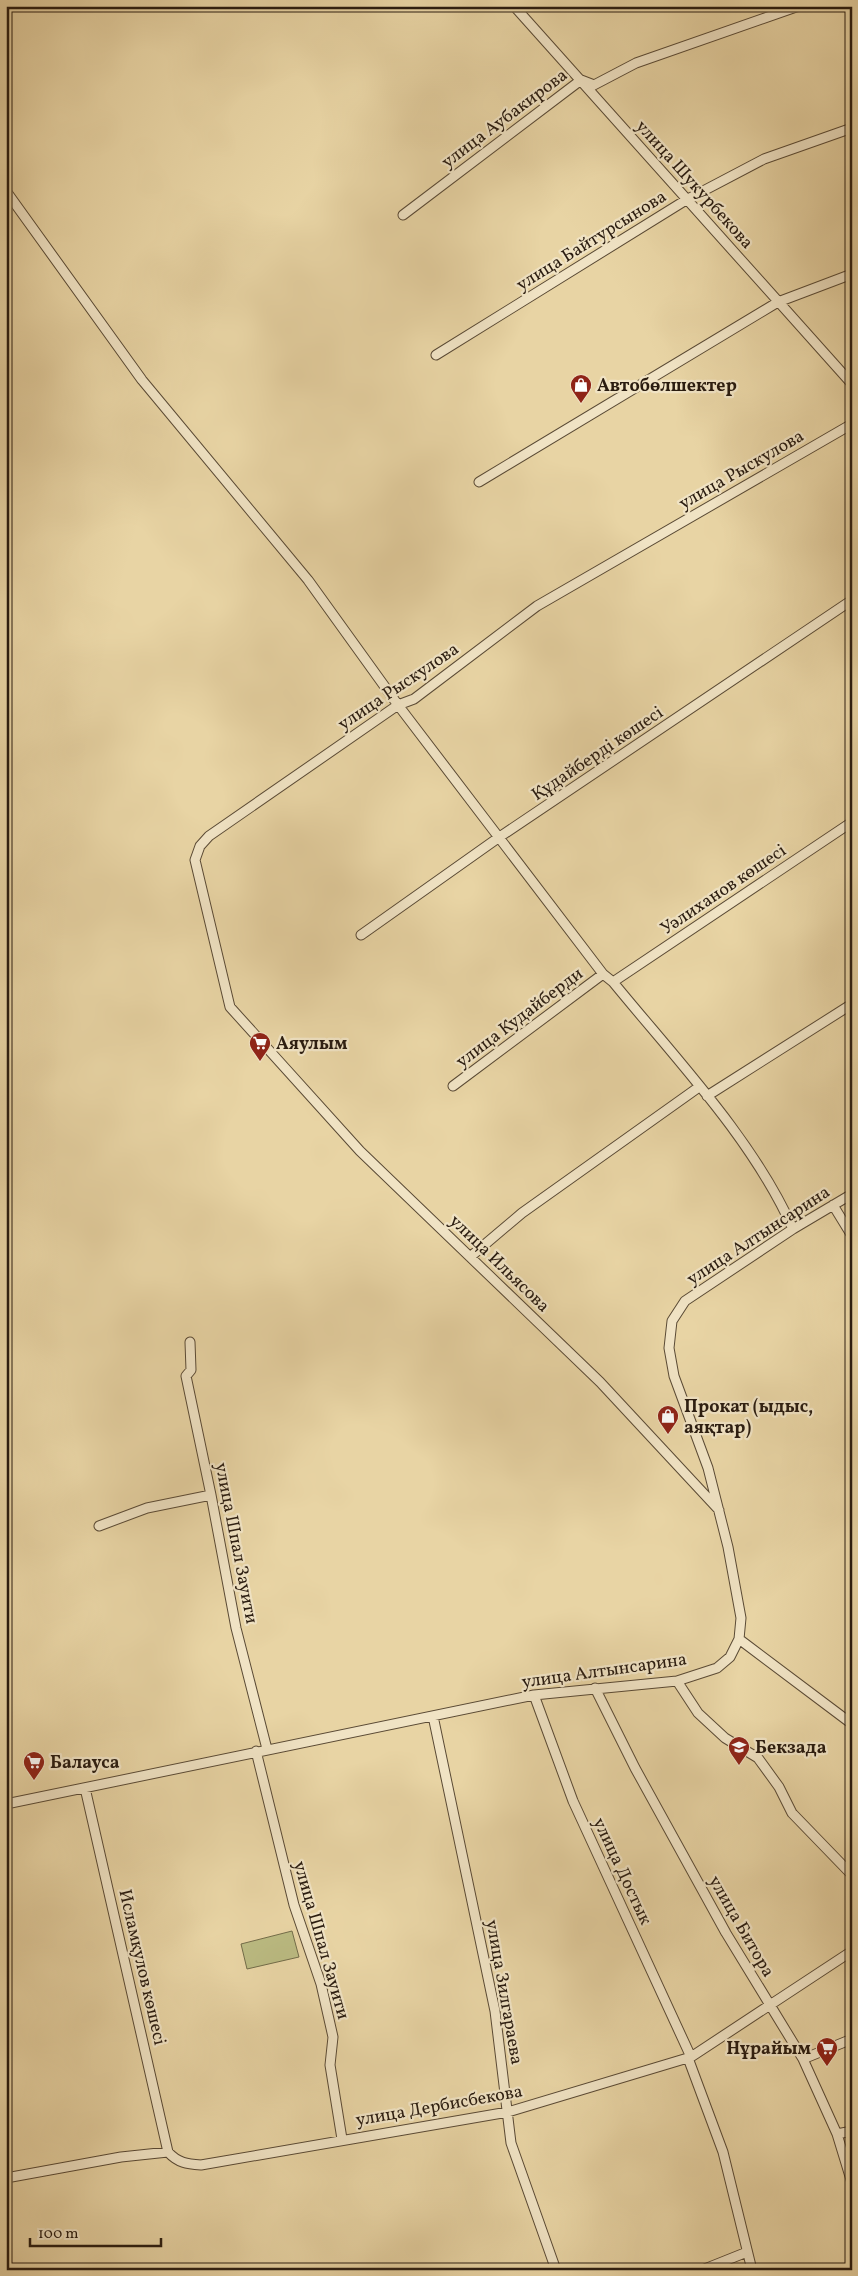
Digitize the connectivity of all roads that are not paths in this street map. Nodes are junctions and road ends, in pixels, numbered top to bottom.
1 (514, 6) edge
2 (799, 6) edge
3 (581, 80) junction
4 (852, 128) edge
5 (6, 191) edge
6 (686, 200) junction
7 (403, 214) dead end
8 (852, 274) edge
9 (778, 302) junction
10 (436, 355) dead end
11 (852, 384) edge
12 (852, 424) edge
13 (479, 482) dead end
14 (852, 600) edge
15 (398, 706) junction
16 (852, 822) edge
17 (498, 838) junction
18 (361, 935) dead end
19 (603, 974) junction
20 (613, 982) junction
21 (852, 1004) edge
22 (258, 1039) joint
23 (453, 1086) dead end
24 (699, 1087) junction
25 (707, 1096) junction
26 (852, 1194) edge
27 (833, 1205) junction
28 (793, 1229) junction
29 (852, 1236) edge
30 (470, 1257) junction
31 (190, 1342) dead end
32 (212, 1495) junction
33 (719, 1510) junction
34 (99, 1526) dead end
35 (739, 1639) junction
36 (677, 1681) junction
37 (595, 1688) junction
38 (534, 1695) junction
39 (433, 1716) junction
40 (852, 1724) edge
41 (267, 1750) junction
42 (256, 1751) junction
43 (86, 1788) junction
44 (6, 1804) edge
45 (852, 1875) edge
46 (852, 1951) edge
47 (769, 2006) junction
48 (852, 2039) edge
49 (690, 2057) junction
50 (802, 2059) junction
51 (508, 2112) junction
52 (852, 2131) edge
53 (838, 2134) junction
54 (342, 2139) junction
55 (168, 2152) junction
56 (6, 2178) edge
57 (852, 2183) edge
58 (747, 2252) junction
59 (556, 2270) edge
60 (702, 2270) edge
61 (752, 2270) edge

1 - 3 street, улица Шукурбекова
2 - 3 street, улица Аубакирова
3 - 6 street, улица Шукурбекова
3 - 7 street, улица Аубакирова
4 - 6 street, улица Байтурсынова
5 - 15 street
6 - 9 street, улица Шукурбекова
6 - 10 street, улица Байтурсынова
8 - 9 street
9 - 11 street, улица Шукурбекова
9 - 13 street
12 - 15 street, улица Рыскулова
14 - 17 street, Құдайберді көшесі
15 - 17 street
15 - 22 street, улица Рыскулова
16 - 20 street, Уәлиханов көшесі
17 - 18 street, Құдайберді көшесі
17 - 19 street
19 - 20 street
19 - 23 street, улица Кудайберди
20 - 24 street
21 - 25 street
22 - 30 street, улица Ильясова
24 - 25 street
24 - 30 street
25 - 28 street
26 - 27 street, улица Алтынсарина
27 - 28 street, улица Алтынсарина
27 - 29 street
28 - 33 street, улица Алтынсарина
30 - 33 street, улица Ильясова
31 - 32 street, улица Шпал Зауити
32 - 34 street
32 - 41 street, улица Шпал Зауити
33 - 35 street, улица Алтынсарина
35 - 36 street, улица Алтынсарина
35 - 40 street
36 - 37 street, улица Алтынсарина
36 - 45 street
37 - 38 street, улица Алтынсарина
37 - 47 street, улица Битора
38 - 39 street, улица Алтынсарина
38 - 49 street, улица Достык
39 - 41 street, улица Алтынсарина
39 - 51 street, улица Зилгараева
41 - 42 street, улица Алтынсарина
42 - 43 street, улица Алтынсарина
42 - 54 street, улица Шпал Зауити
43 - 44 street, улица Алтынсарина
43 - 55 street, Исламқулов көшесі
46 - 47 street, улица Дербисбекова
47 - 49 street, улица Дербисбекова
47 - 50 street, улица Битора
48 - 50 street
49 - 51 street, улица Дербисбекова
49 - 58 street, улица Достык
50 - 53 street, улица Битора
51 - 54 street, улица Дербисбекова
51 - 59 street, улица Зилгараева
52 - 53 street
53 - 57 street, улица Битора
54 - 55 street, улица Дербисбекова
55 - 56 street
58 - 60 street
58 - 61 street, улица Достык

